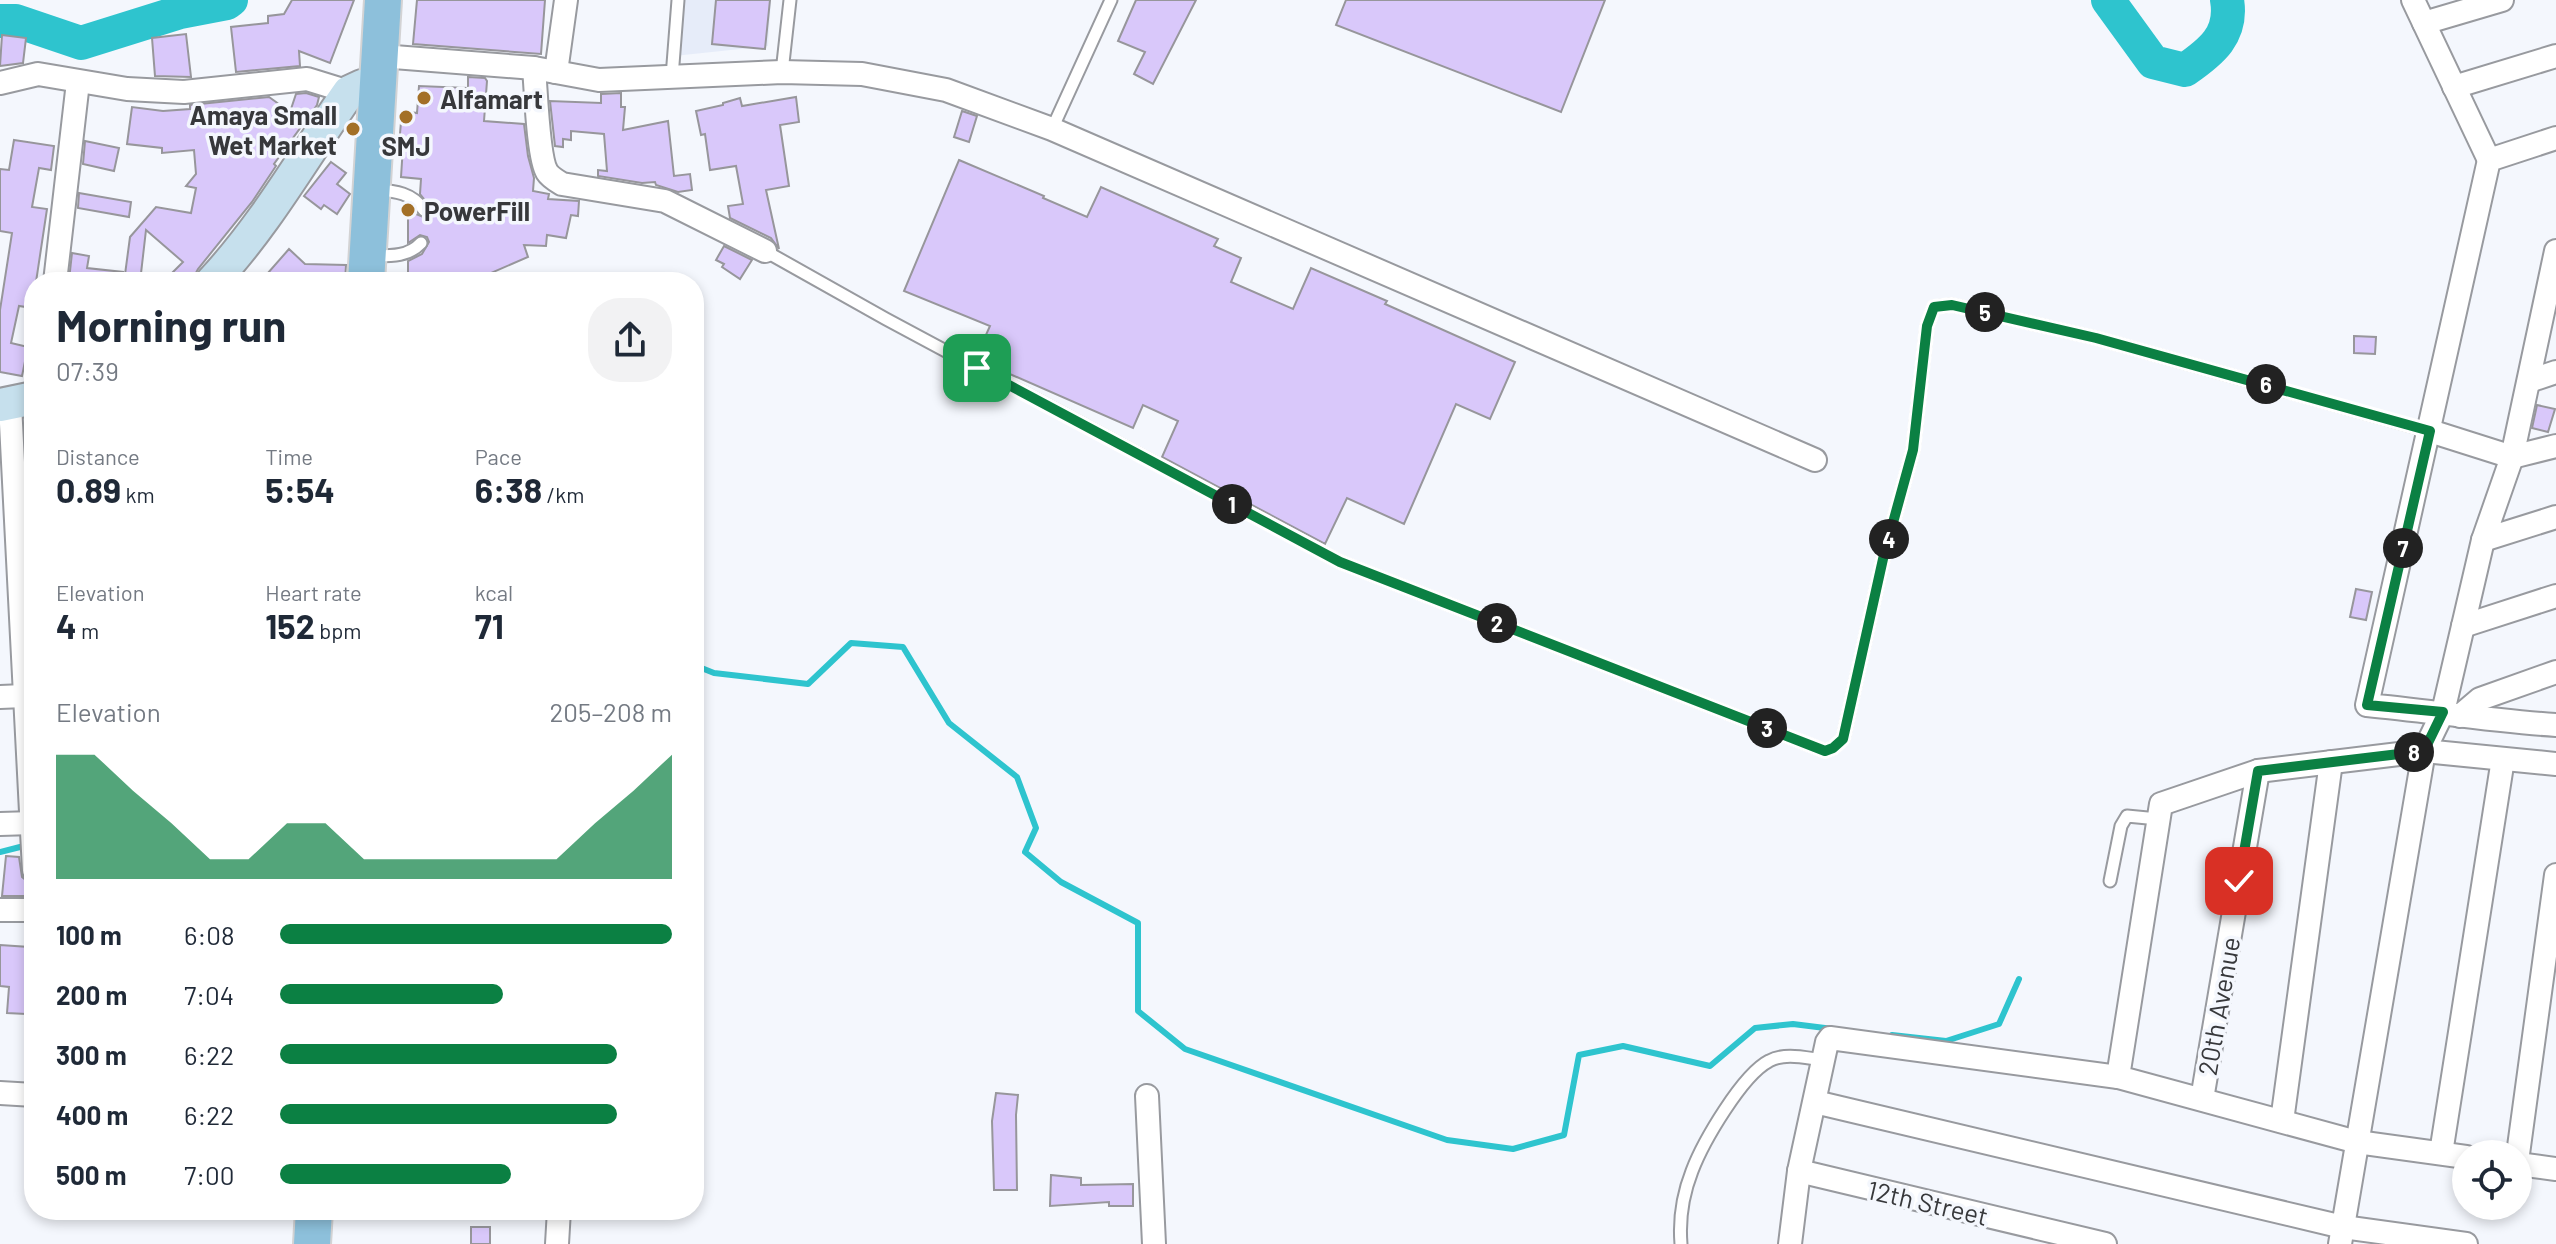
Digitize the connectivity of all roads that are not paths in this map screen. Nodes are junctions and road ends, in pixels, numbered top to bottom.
1 (383, 0) edge
2 (566, 0) edge
3 (678, 0) edge
4 (790, 0) edge
5 (1111, 0) edge
6 (2413, 0) edge
7 (2502, 0) edge
8 (2424, 23) junction
9 (2556, 56) edge
10 (545, 70) junction
11 (782, 72) junction
12 (672, 77) junction
13 (369, 79) junction
14 (78, 82) junction
15 (0, 83) edge
16 (2454, 87) junction
17 (1052, 129) junction
18 (2556, 138) edge
19 (2489, 160) junction
20 (371, 190) junction
21 (424, 210) dead end
22 (421, 243) dead end
23 (765, 251) joint
24 (2556, 251) edge
25 (367, 269) edge
26 (56, 272) edge
27 (221, 272) edge
28 (2550, 306) edge
29 (2556, 372) edge
30 (2529, 381) junction
31 (15, 402) edge
32 (2430, 431) junction
33 (2556, 446) edge
34 (2512, 457) junction
35 (1815, 460) dead end
36 (2556, 517) edge
37 (2483, 540) junction
38 (2556, 596) edge
39 (2463, 626) junction
40 (2556, 672) edge
41 (24, 696) joint
42 (0, 697) edge
43 (2452, 714) junction
44 (2556, 725) edge
45 (2424, 751) junction
46 (2503, 759) junction
47 (2331, 762) junction
48 (2556, 764) edge
49 (2258, 771) junction
50 (2160, 812) junction
51 (24, 823) edge
52 (0, 824) edge
53 (2556, 875) edge
54 (2110, 881) dead end
55 (0, 910) edge
56 (24, 910) edge
57 (1823, 1060) junction
58 (2118, 1077) junction
59 (0, 1093) edge
60 (24, 1094) edge
61 (1147, 1096) dead end
62 (2202, 1099) junction
63 (1815, 1102) junction
64 (2282, 1121) junction
65 (2520, 1140) edge
66 (2357, 1142) junction
67 (2441, 1153) junction
68 (2452, 1155) edge
69 (2532, 1166) edge
70 (2556, 1169) edge
71 (1799, 1171) junction
72 (313, 1220) edge
73 (558, 1220) edge
74 (2342, 1236) edge
75 (312, 1244) edge
76 (557, 1244) edge
77 (1154, 1244) edge
78 (1681, 1244) edge
79 (1790, 1244) edge
80 (2105, 1244) edge
81 (2466, 1244) edge

1 - 13 main road
2 - 10 street
3 - 12 lane
4 - 11 lane
5 - 17 lane
6 - 8 street
7 - 8 street
8 - 16 street
9 - 16 street
10 - 12 street
10 - 13 street
10 - 23 street
11 - 12 street
11 - 17 street
13 - 14 street
13 - 20 main road
13 - 27 street
14 - 15 street
14 - 26 street
16 - 19 street
17 - 35 street
18 - 19 street
19 - 32 street
20 - 21 lane
20 - 25 main road
22 - 25 lane
23 - 32 lane
24 - 28 street
28 - 30 street
29 - 30 street
30 - 34 street
31 - 41 street
32 - 34 street
32 - 43 street
33 - 34 street
34 - 37 street
36 - 37 street
37 - 39 street
38 - 39 street
39 - 43 street
40 - 43 street
41 - 42 street
43 - 44 street
43 - 45 street
45 - 46 street
45 - 47 street
45 - 66 street
46 - 48 street
46 - 67 street
47 - 49 street
47 - 64 street
49 - 50 street
49 - 62 street, 20th Avenue
50 - 54 lane
50 - 58 street
51 - 52 street
53 - 65 street
55 - 56 street
57 - 58 street
57 - 63 street
57 - 78 lane
58 - 62 street
59 - 60 street
61 - 77 street
62 - 64 street
63 - 71 street
63 - 74 street
64 - 66 street
66 - 67 street
66 - 74 street
67 - 68 street
69 - 70 street
71 - 79 street
71 - 80 street, 12th Street
72 - 75 main road
73 - 76 street
74 - 81 street

